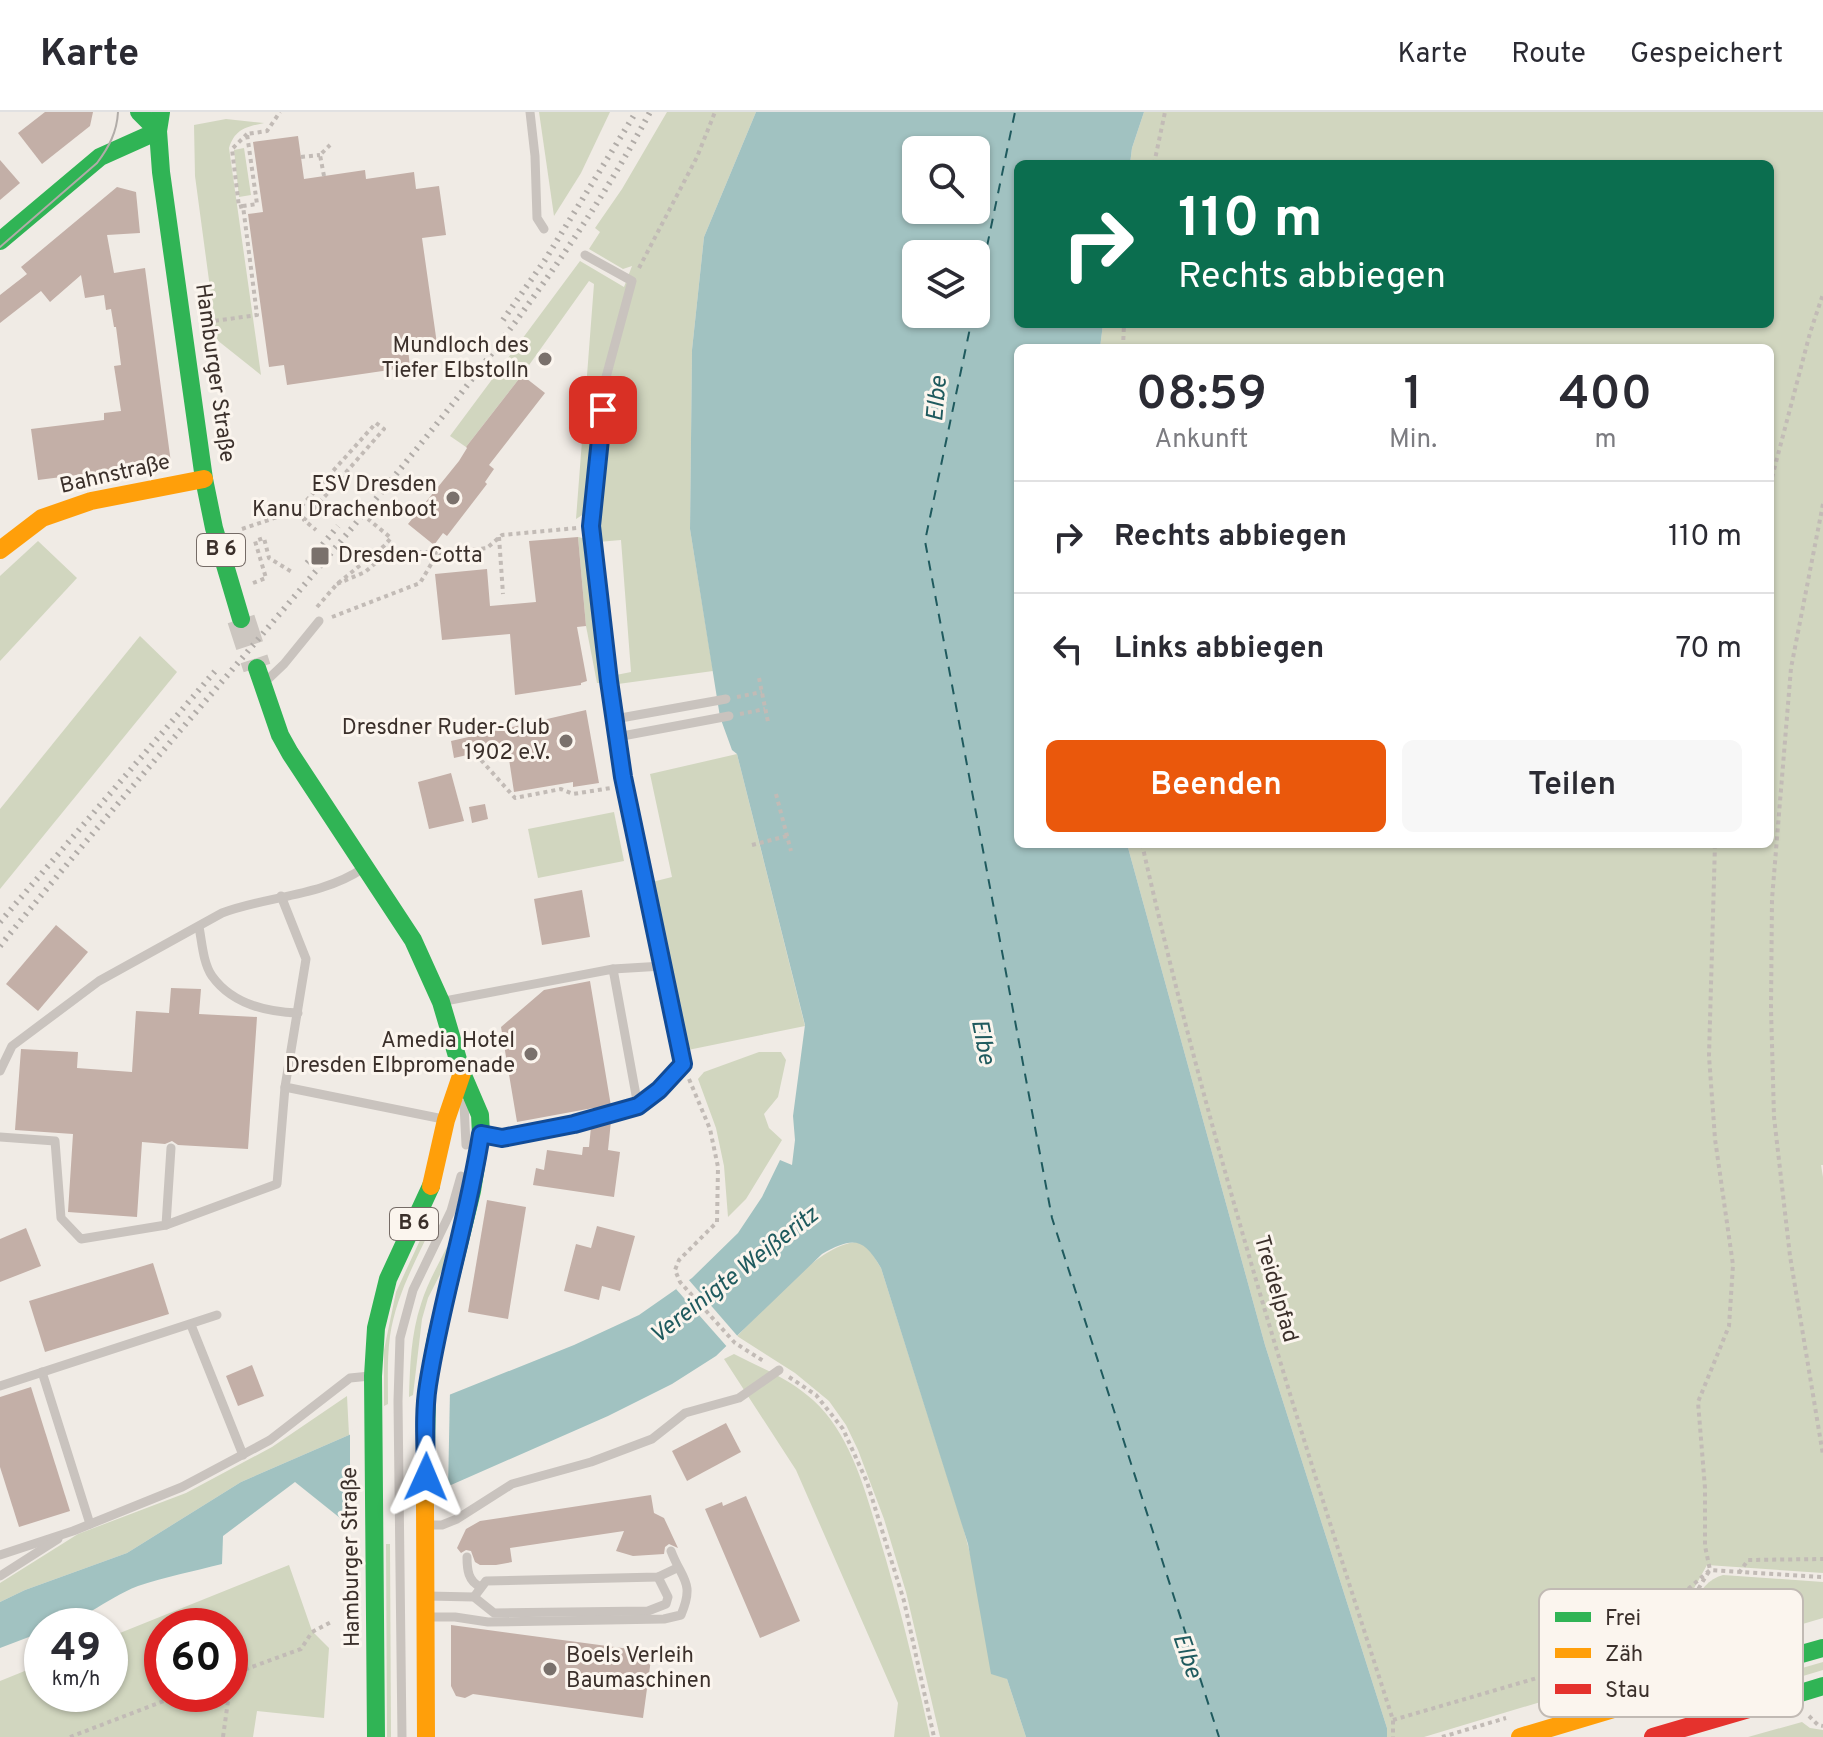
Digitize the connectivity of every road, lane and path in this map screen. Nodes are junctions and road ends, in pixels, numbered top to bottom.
1 (139, 112) edge
2 (161, 112) edge
3 (280, 112) edge
4 (530, 112) edge
5 (715, 112) edge
6 (1165, 112) edge
7 (158, 131) junction
8 (247, 134) junction
9 (330, 145) dead end
10 (320, 155) junction
11 (301, 157) dead end
12 (1155, 160) edge
13 (324, 176) dead end
14 (243, 206) junction
15 (544, 229) dead end
16 (0, 241) edge
17 (585, 255) dead end
18 (632, 281) junction
19 (1823, 294) edge
20 (207, 322) dead end
21 (1774, 470) edge
22 (204, 479) junction
23 (1823, 504) edge
24 (368, 519) dead end
25 (591, 526) junction
26 (242, 529) dead end
27 (316, 530) dead end
28 (499, 537) junction
29 (0, 550) edge
30 (444, 553) junction
31 (292, 572) dead end
32 (266, 578) dead end
33 (337, 584) junction
34 (503, 594) dead end
35 (308, 618) dead end
36 (241, 619) tunnel mouth
37 (319, 621) joint
38 (259, 676) joint
39 (759, 678) dead end
40 (762, 692) junction
41 (730, 698) joint
42 (765, 709) junction
43 (733, 715) joint
44 (615, 719) junction
45 (768, 722) dead end
46 (617, 737) junction
47 (481, 760) dead end
48 (625, 786) junction
49 (776, 794) dead end
50 (787, 836) junction
51 (752, 845) dead end
52 (1143, 848) edge
53 (1715, 848) edge
54 (791, 851) dead end
55 (366, 866) junction
56 (281, 896) junction
57 (199, 927) junction
58 (663, 966) junction
59 (613, 969) junction
60 (441, 1002) junction
61 (298, 1013) junction
62 (683, 1064) junction
63 (0, 1071) edge
64 (462, 1073) junction
65 (285, 1087) junction
66 (638, 1106) junction
67 (446, 1120) junction
68 (481, 1134) junction
69 (0, 1137) edge
70 (171, 1148) dead end
71 (466, 1152) dead end
72 (463, 1167) dead end
73 (166, 1225) junction
74 (217, 1315) dead end
75 (191, 1325) junction
76 (779, 1370) junction
77 (42, 1372) junction
78 (373, 1376) junction
79 (0, 1386) edge
80 (243, 1455) junction
81 (1823, 1455) edge
82 (425, 1516) junction
83 (90, 1524) junction
84 (68, 1533) junction
85 (671, 1551) dead end
86 (0, 1555) edge
87 (467, 1557) dead end
88 (1823, 1559) edge
89 (677, 1568) junction
90 (1710, 1570) junction
91 (1739, 1573) junction
92 (0, 1576) edge
93 (658, 1577) junction
94 (1823, 1577) edge
95 (481, 1587) junction
96 (1688, 1589) edge
97 (1698, 1589) edge
98 (425, 1596) junction
99 (474, 1597) junction
100 (424, 1617) junction
101 (333, 1621) dead end
102 (1823, 1648) edge
103 (1803, 1654) edge
104 (248, 1669) edge
105 (1539, 1677) edge
106 (1823, 1686) edge
107 (1803, 1692) edge
108 (144, 1709) edge
109 (226, 1712) edge
110 (1809, 1716) dead end
111 (1587, 1717) edge
112 (1721, 1717) edge
113 (1393, 1720) junction
114 (1823, 1726) edge
115 (70, 1737) edge
116 (223, 1737) edge
117 (376, 1737) edge
118 (402, 1737) edge
119 (426, 1737) edge
120 (934, 1737) edge
121 (1393, 1737) edge
122 (1520, 1737) edge
123 (1653, 1737) edge

1 - 7 main road
2 - 7 main road, B 6
3 - 8 path
4 - 15 lane
5 - 18 path
6 - 12 path
7 - 16 main road
7 - 22 main road, Hamburger Straße / B 6
8 - 14 path
8 - 14 path
9 - 10 path
10 - 11 path
10 - 13 path
14 - 20 path
17 - 18 lane
18 - 25 lane
19 - 21 path
22 - 29 main road, Bahnstraße
22 - 36 main road, Hamburger Straße / B 6
23 - 81 path
24 - 33 path
25 - 28 path
25 - 44 lane
26 - 27 path
28 - 30 path
28 - 34 path
30 - 33 path
30 - 37 path
31 - 32 path
33 - 35 path
37 - 38 lane
38 - 55 main road, B 6
39 - 40 path
40 - 41 path
40 - 42 path
41 - 44 lane
42 - 43 path
42 - 45 path
43 - 46 lane
44 - 46 lane
46 - 48 lane
47 - 48 path
48 - 58 lane
49 - 50 path
50 - 51 path
50 - 54 path
52 - 113 path, Treidelpfad
53 - 90 path
55 - 56 lane
55 - 60 main road, B 6
56 - 57 lane
56 - 61 lane
57 - 61 lane
57 - 63 lane
58 - 59 lane
58 - 62 lane
59 - 60 lane
59 - 66 lane
60 - 64 main road, B 6
61 - 65 lane
62 - 66 lane
62 - 76 path
64 - 67 main road, Hamburger Straße / B 6
64 - 68 main road, B 6
64 - 71 lane
65 - 67 lane
65 - 73 lane
66 - 68 lane
67 - 78 main road, Hamburger Straße / B 6
68 - 82 main road, B 6
69 - 73 lane
70 - 73 lane
72 - 118 lane
74 - 75 lane
75 - 77 lane
75 - 80 lane
76 - 82 lane
76 - 120 path
77 - 79 lane
77 - 83 lane
78 - 80 lane
78 - 117 main road, Hamburger Straße / B 6
80 - 83 lane
82 - 98 main road, B 6
83 - 84 lane
84 - 86 lane
84 - 92 lane
85 - 89 lane
87 - 95 lane
88 - 91 path
89 - 93 lane
89 - 100 lane
90 - 91 path
90 - 96 path
90 - 97 path
91 - 94 path
93 - 95 lane
93 - 99 lane
95 - 99 lane
98 - 99 lane
98 - 100 main road, B 6
100 - 119 main road, B 6
101 - 104 path
102 - 103 main road, bridge
105 - 113 path
106 - 107 main road, bridge
108 - 115 path
109 - 116 path
110 - 114 path
111 - 122 main road, bridge
112 - 123 main road, bridge
113 - 121 path, Treidelpfad

